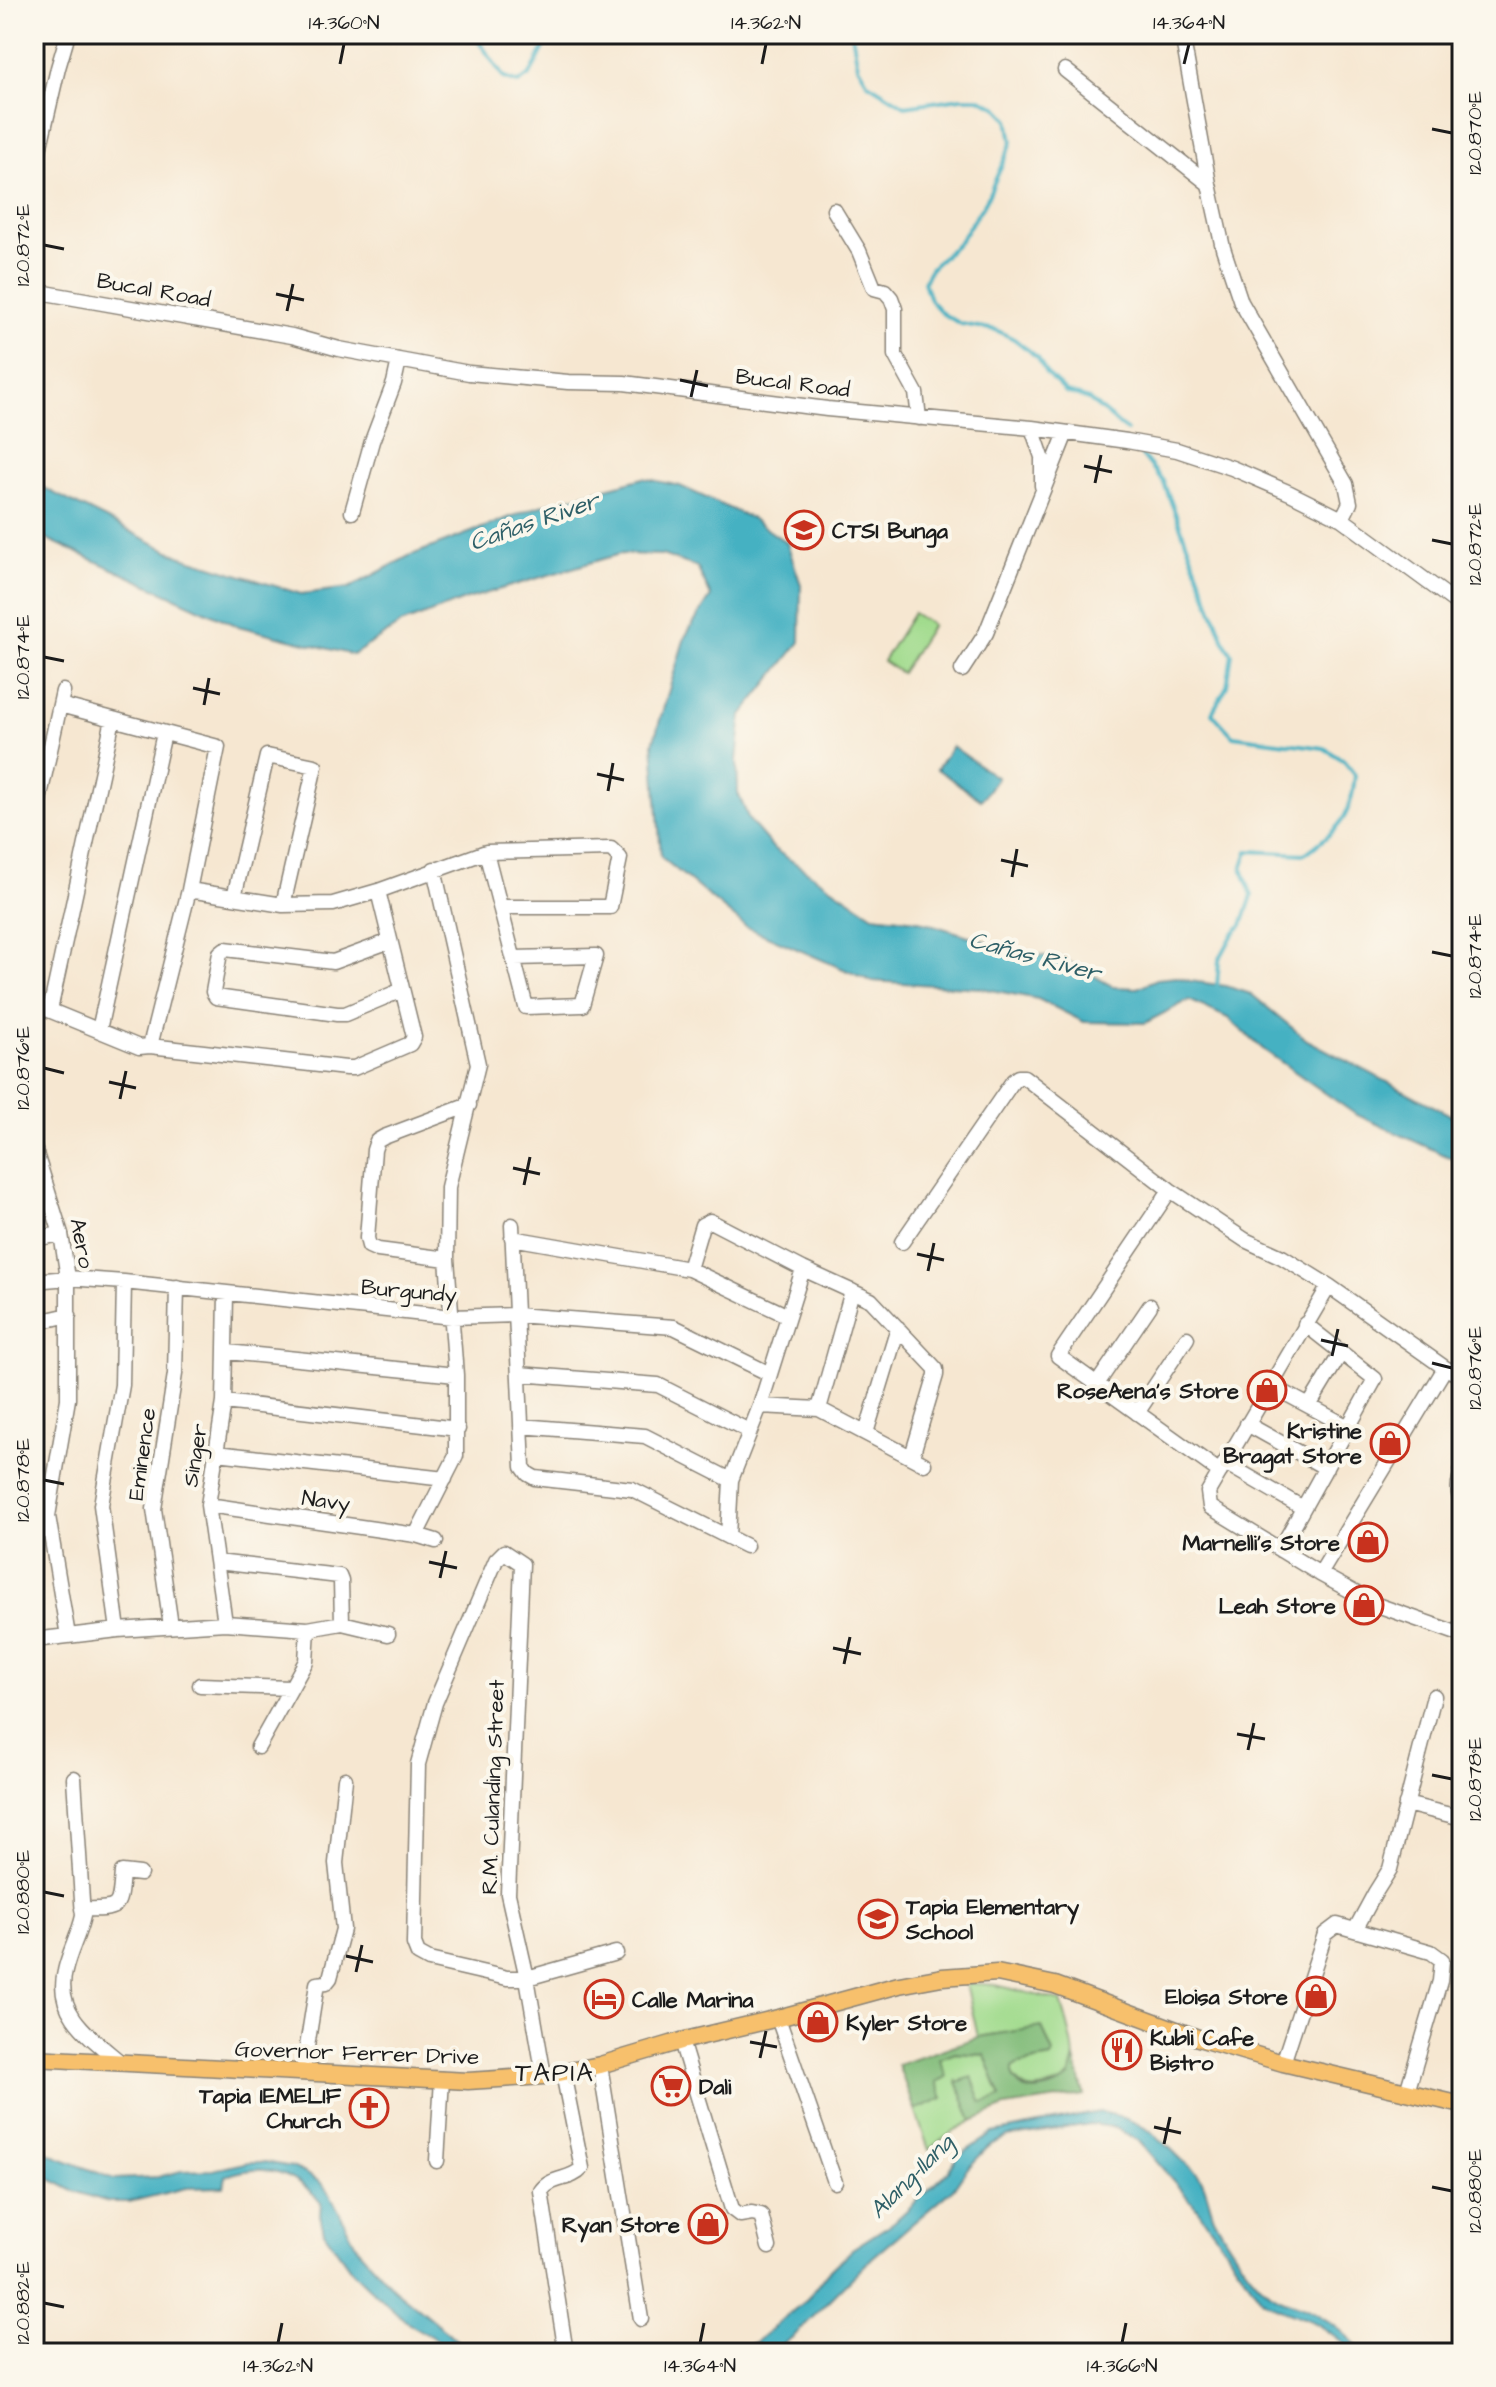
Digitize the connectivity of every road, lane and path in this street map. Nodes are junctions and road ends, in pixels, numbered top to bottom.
1 (68, 34) edge
2 (1182, 34) edge
3 (1065, 70) dead end
4 (34, 172) edge
5 (1209, 184) junction
6 (834, 210) dead end
7 (34, 291) edge
8 (399, 360) junction
9 (919, 418) junction
10 (1032, 428) junction
11 (1066, 433) junction
12 (1042, 491) junction
13 (352, 512) dead end
14 (1342, 519) junction
15 (1462, 607) edge
16 (962, 670) dead end
17 (113, 719) junction
18 (164, 733) junction
19 (34, 823) edge
20 (486, 852) junction
21 (434, 869) junction
22 (189, 890) junction
23 (378, 891) junction
24 (234, 897) junction
25 (283, 905) junction
26 (500, 907) junction
27 (390, 941) junction
28 (514, 958) junction
29 (402, 990) junction
30 (34, 1004) edge
31 (50, 1010) junction
32 (99, 1030) junction
33 (150, 1046) junction
34 (469, 1105) junction
35 (34, 1147) edge
36 (1170, 1190) junction
37 (61, 1234) junction
38 (34, 1239) edge
39 (902, 1242) dead end
40 (447, 1259) junction
41 (689, 1269) junction
42 (803, 1269) junction
43 (68, 1278) junction
44 (34, 1281) edge
45 (124, 1282) junction
46 (1329, 1286) junction
47 (177, 1287) junction
48 (852, 1291) junction
49 (226, 1294) junction
50 (1150, 1306) dead end
51 (69, 1315) junction
52 (516, 1315) junction
53 (788, 1316) junction
54 (452, 1317) junction
55 (34, 1323) edge
56 (1305, 1324) junction
57 (898, 1328) junction
58 (1187, 1338) dead end
59 (227, 1352) junction
60 (1341, 1353) junction
61 (1445, 1368) junction
62 (519, 1374) junction
63 (770, 1374) junction
64 (456, 1375) junction
65 (1462, 1376) edge
66 (1097, 1384) junction
67 (1270, 1385) junction
68 (224, 1402) junction
69 (760, 1406) junction
70 (1309, 1406) junction
71 (819, 1409) junction
72 (1137, 1413) junction
73 (1247, 1424) junction
74 (521, 1426) junction
75 (1348, 1427) junction
76 (458, 1429) junction
77 (749, 1431) junction
78 (866, 1433) junction
79 (217, 1453) junction
80 (1222, 1467) junction
81 (1326, 1468) junction
82 (1462, 1470) edge
83 (445, 1479) junction
84 (731, 1480) junction
85 (1462, 1503) edge
86 (208, 1505) junction
87 (1303, 1508) junction
88 (416, 1535) junction
89 (728, 1537) junction
90 (436, 1541) dead end
91 (746, 1546) dead end
92 (1280, 1550) junction
93 (217, 1562) junction
94 (1320, 1574) junction
95 (225, 1623) junction
96 (342, 1623) junction
97 (171, 1626) junction
98 (308, 1629) junction
99 (118, 1630) junction
100 (388, 1634) dead end
101 (1462, 1635) edge
102 (68, 1636) junction
103 (34, 1640) edge
104 (200, 1685) dead end
105 (291, 1688) junction
106 (1434, 1696) dead end
107 (258, 1747) dead end
108 (74, 1778) dead end
109 (345, 1779) dead end
110 (1406, 1804) junction
111 (1462, 1818) edge
112 (140, 1874) dead end
113 (82, 1909) junction
114 (1355, 1930) junction
115 (616, 1953) dead end
116 (527, 1978) junction
117 (778, 2018) junction
118 (681, 2041) junction
119 (34, 2058) edge
120 (121, 2063) junction
121 (1283, 2063) junction
122 (600, 2065) junction
123 (303, 2072) junction
124 (563, 2073) junction
125 (544, 2076) junction
126 (442, 2079) junction
127 (1407, 2092) junction
128 (1462, 2105) edge
129 (437, 2161) dead end
130 (835, 2182) dead end
131 (769, 2247) dead end
132 (641, 2319) dead end
133 (566, 2353) edge

1 - 4 street
2 - 5 street
3 - 5 street
5 - 14 street
6 - 9 street
7 - 8 street, Bucal Road
8 - 9 street, Bucal Road
8 - 13 street
9 - 10 street, Bucal Road
10 - 11 street, Bucal Road
10 - 12 street
11 - 12 street
11 - 14 street, Bucal Road
12 - 16 street
14 - 15 street, Bucal Road
17 - 18 street
17 - 19 street
17 - 31 street
18 - 22 street
18 - 32 street
20 - 21 street
20 - 26 street
20 - 26 street
21 - 23 street
21 - 34 street
22 - 24 street
22 - 33 street
23 - 25 street
23 - 27 street
24 - 25 street
24 - 25 street
26 - 28 street
27 - 29 street
27 - 29 street
28 - 28 street
29 - 33 street
30 - 31 street
31 - 32 street
32 - 33 street
34 - 40 street
34 - 40 street
35 - 37 street, Aero
36 - 39 street
36 - 46 street
36 - 66 street
37 - 38 street
37 - 43 street, Aero
40 - 54 street
41 - 42 street
41 - 52 street
41 - 53 street
42 - 48 street
42 - 53 street
43 - 44 street, Burgundy
43 - 45 street, Burgundy
43 - 51 street, Aero
45 - 47 street, Burgundy
45 - 99 street
46 - 56 street
46 - 61 street
47 - 49 street, Burgundy
47 - 97 street, Eminence
48 - 57 street
48 - 71 street
49 - 54 street, Burgundy
49 - 59 street, Singer
50 - 66 street
51 - 55 street
51 - 102 street, Aero
52 - 54 street, Burgundy
52 - 62 street
52 - 63 street, Burgundy
53 - 63 street
54 - 64 street
56 - 60 street
56 - 67 street
57 - 78 street
57 - 78 street
58 - 72 street
59 - 64 street
59 - 68 street, Singer
60 - 70 street
60 - 75 street
61 - 65 street
61 - 94 street
62 - 74 street
62 - 77 street
63 - 69 street
64 - 76 street
66 - 72 street
67 - 70 street
67 - 73 street
68 - 76 street
68 - 79 street, Singer
69 - 71 street
69 - 77 street
70 - 75 street
71 - 78 street
72 - 80 street
73 - 80 street
73 - 81 street
74 - 84 street
74 - 89 street
75 - 81 street
76 - 83 street
77 - 84 street
79 - 83 street
79 - 86 street, Singer
80 - 87 street
80 - 92 street
81 - 87 street
82 - 85 street
83 - 88 street
84 - 89 street
86 - 88 street, Navy
86 - 93 street, Singer
87 - 92 street
88 - 90 street, Navy
89 - 91 street
92 - 94 street
93 - 95 street, Singer
93 - 96 street
94 - 101 street
95 - 97 street
95 - 98 street
96 - 98 street
96 - 100 street
97 - 99 street
98 - 105 street
99 - 102 street
102 - 103 street
104 - 105 street
105 - 107 street
106 - 110 street
108 - 113 street
109 - 123 street
110 - 111 street
110 - 114 street
112 - 113 street
113 - 120 street
114 - 121 street
114 - 127 street
115 - 116 street
116 - 116 street, R.M. Culanding Street
116 - 125 street, R.M. Culanding Street
117 - 118 main road, Governor Ferrer Drive
117 - 121 main road, Governor Ferrer Drive
117 - 130 street
118 - 122 main road, Governor Ferrer Drive
118 - 131 street
119 - 120 main road, Governor Ferrer Drive
120 - 123 main road, Governor Ferrer Drive
121 - 127 main road, Governor Ferrer Drive
122 - 124 main road, Governor Ferrer Drive
122 - 132 street
123 - 126 main road, Governor Ferrer Drive
124 - 125 main road, Governor Ferrer Drive
124 - 133 street
125 - 126 main road, Governor Ferrer Drive
126 - 129 street
127 - 128 main road, Governor Ferrer Drive

